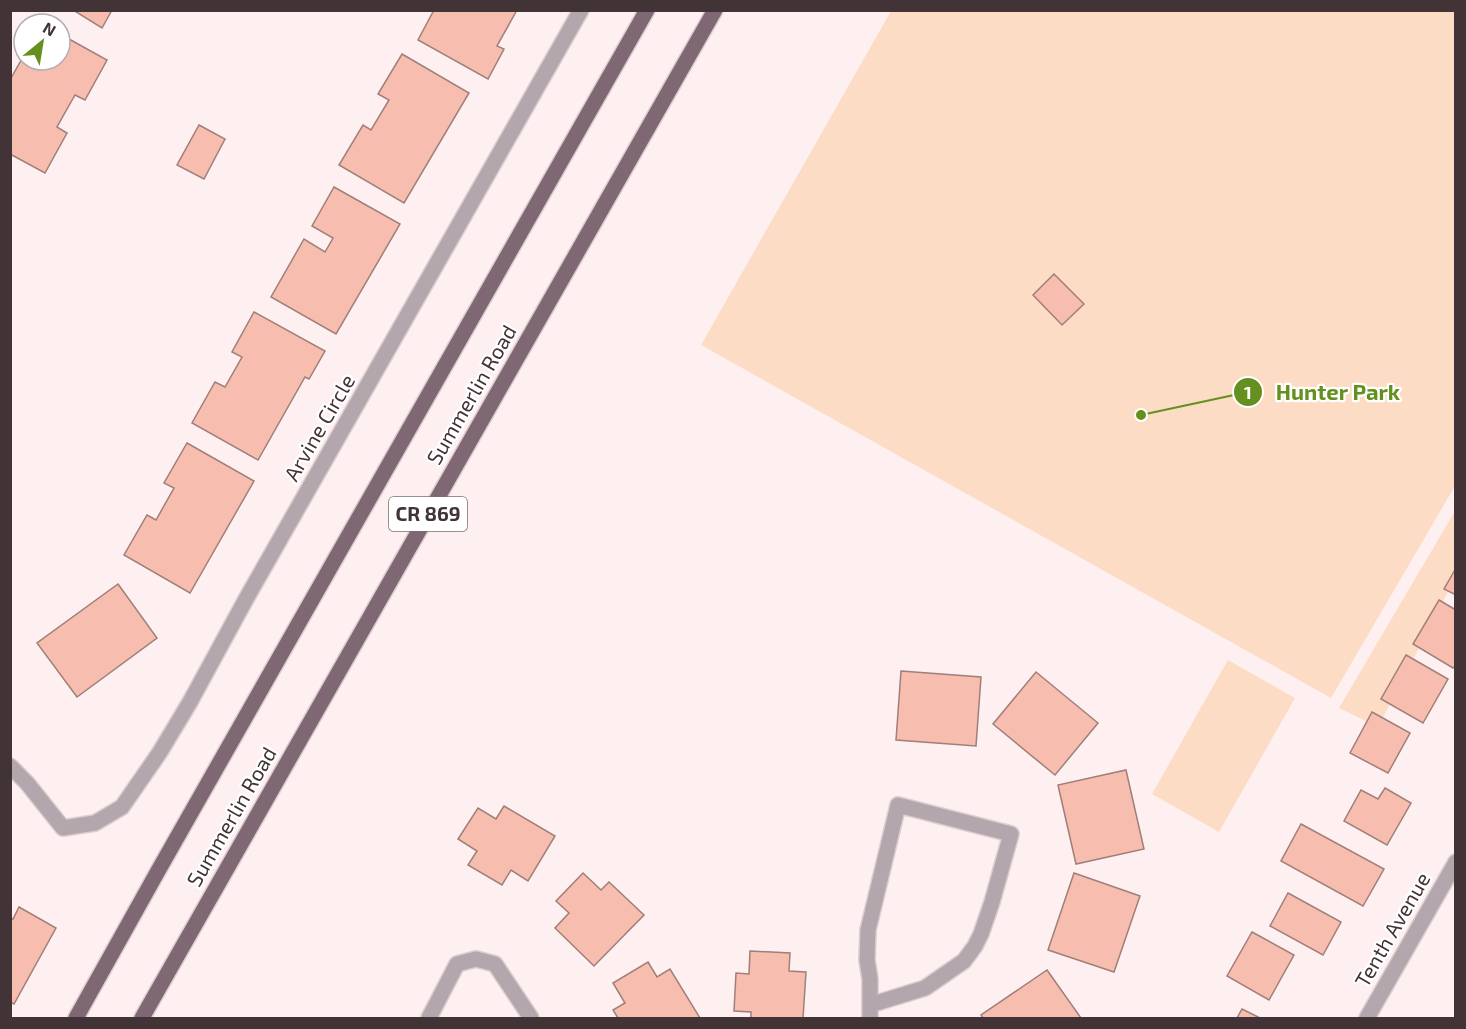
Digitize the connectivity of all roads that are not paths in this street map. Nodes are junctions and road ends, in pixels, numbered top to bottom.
1 (581, 10) edge
2 (647, 10) edge
3 (715, 10) edge
4 (10, 766) edge
5 (1455, 862) edge
6 (870, 1012) edge
7 (76, 1018) edge
8 (142, 1018) edge
9 (429, 1018) edge
10 (531, 1018) edge
11 (1367, 1018) edge

1 - 4 street, Arvine Circle
2 - 7 main road, Summerlin Road / CR 869
3 - 8 main road, Summerlin Road / CR 869
5 - 11 street, Tenth Avenue
6 - 6 street
9 - 10 street

